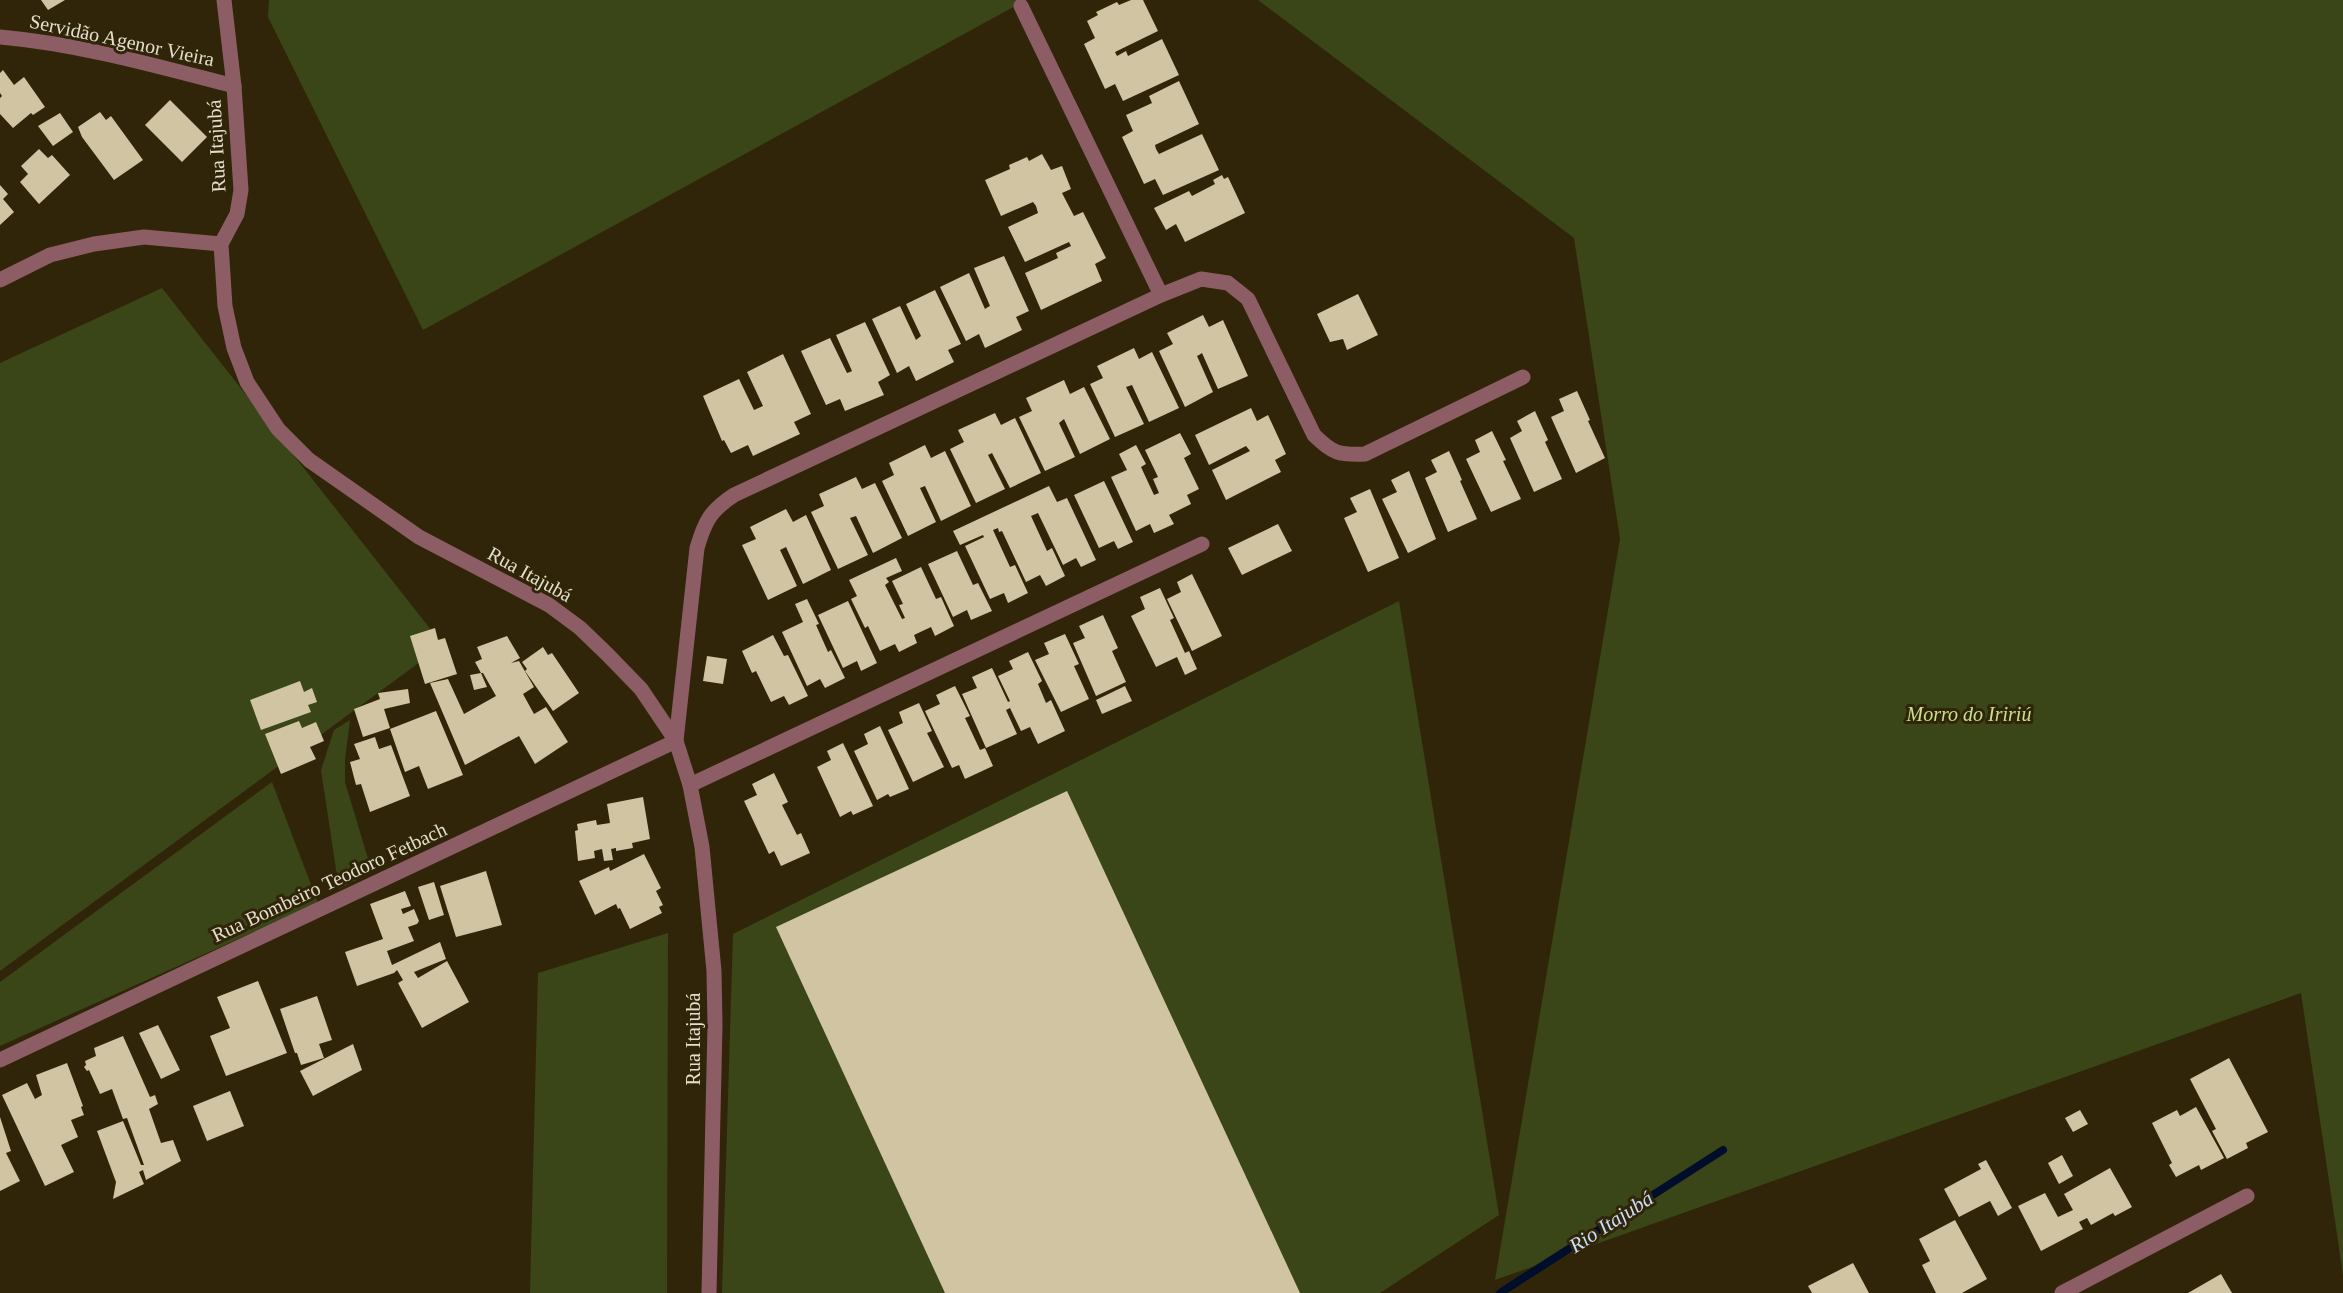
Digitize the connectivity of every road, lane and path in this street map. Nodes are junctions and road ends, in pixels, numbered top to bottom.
1 (224, 0) edge
2 (1021, 6) dead end
3 (0, 37) edge
4 (234, 86) junction
5 (221, 244) junction
6 (0, 280) edge
7 (1161, 295) junction
8 (1523, 376) dead end
9 (1202, 544) dead end
10 (676, 741) junction
11 (690, 785) junction
12 (0, 1060) edge
13 (2247, 1196) dead end
14 (709, 1293) edge
15 (2062, 1293) edge

1 - 4 street, Rua Itajubá
2 - 7 street
3 - 4 street, Servidão Agenor Vieira
4 - 5 street, Rua Itajubá
5 - 6 street
5 - 10 street, Rua Itajubá
7 - 8 street
7 - 10 street
9 - 11 street
10 - 11 street, Rua Itajubá
10 - 12 street, Rua Bombeiro Teodoro Fetbach
11 - 14 street, Rua Itajubá
13 - 15 street

